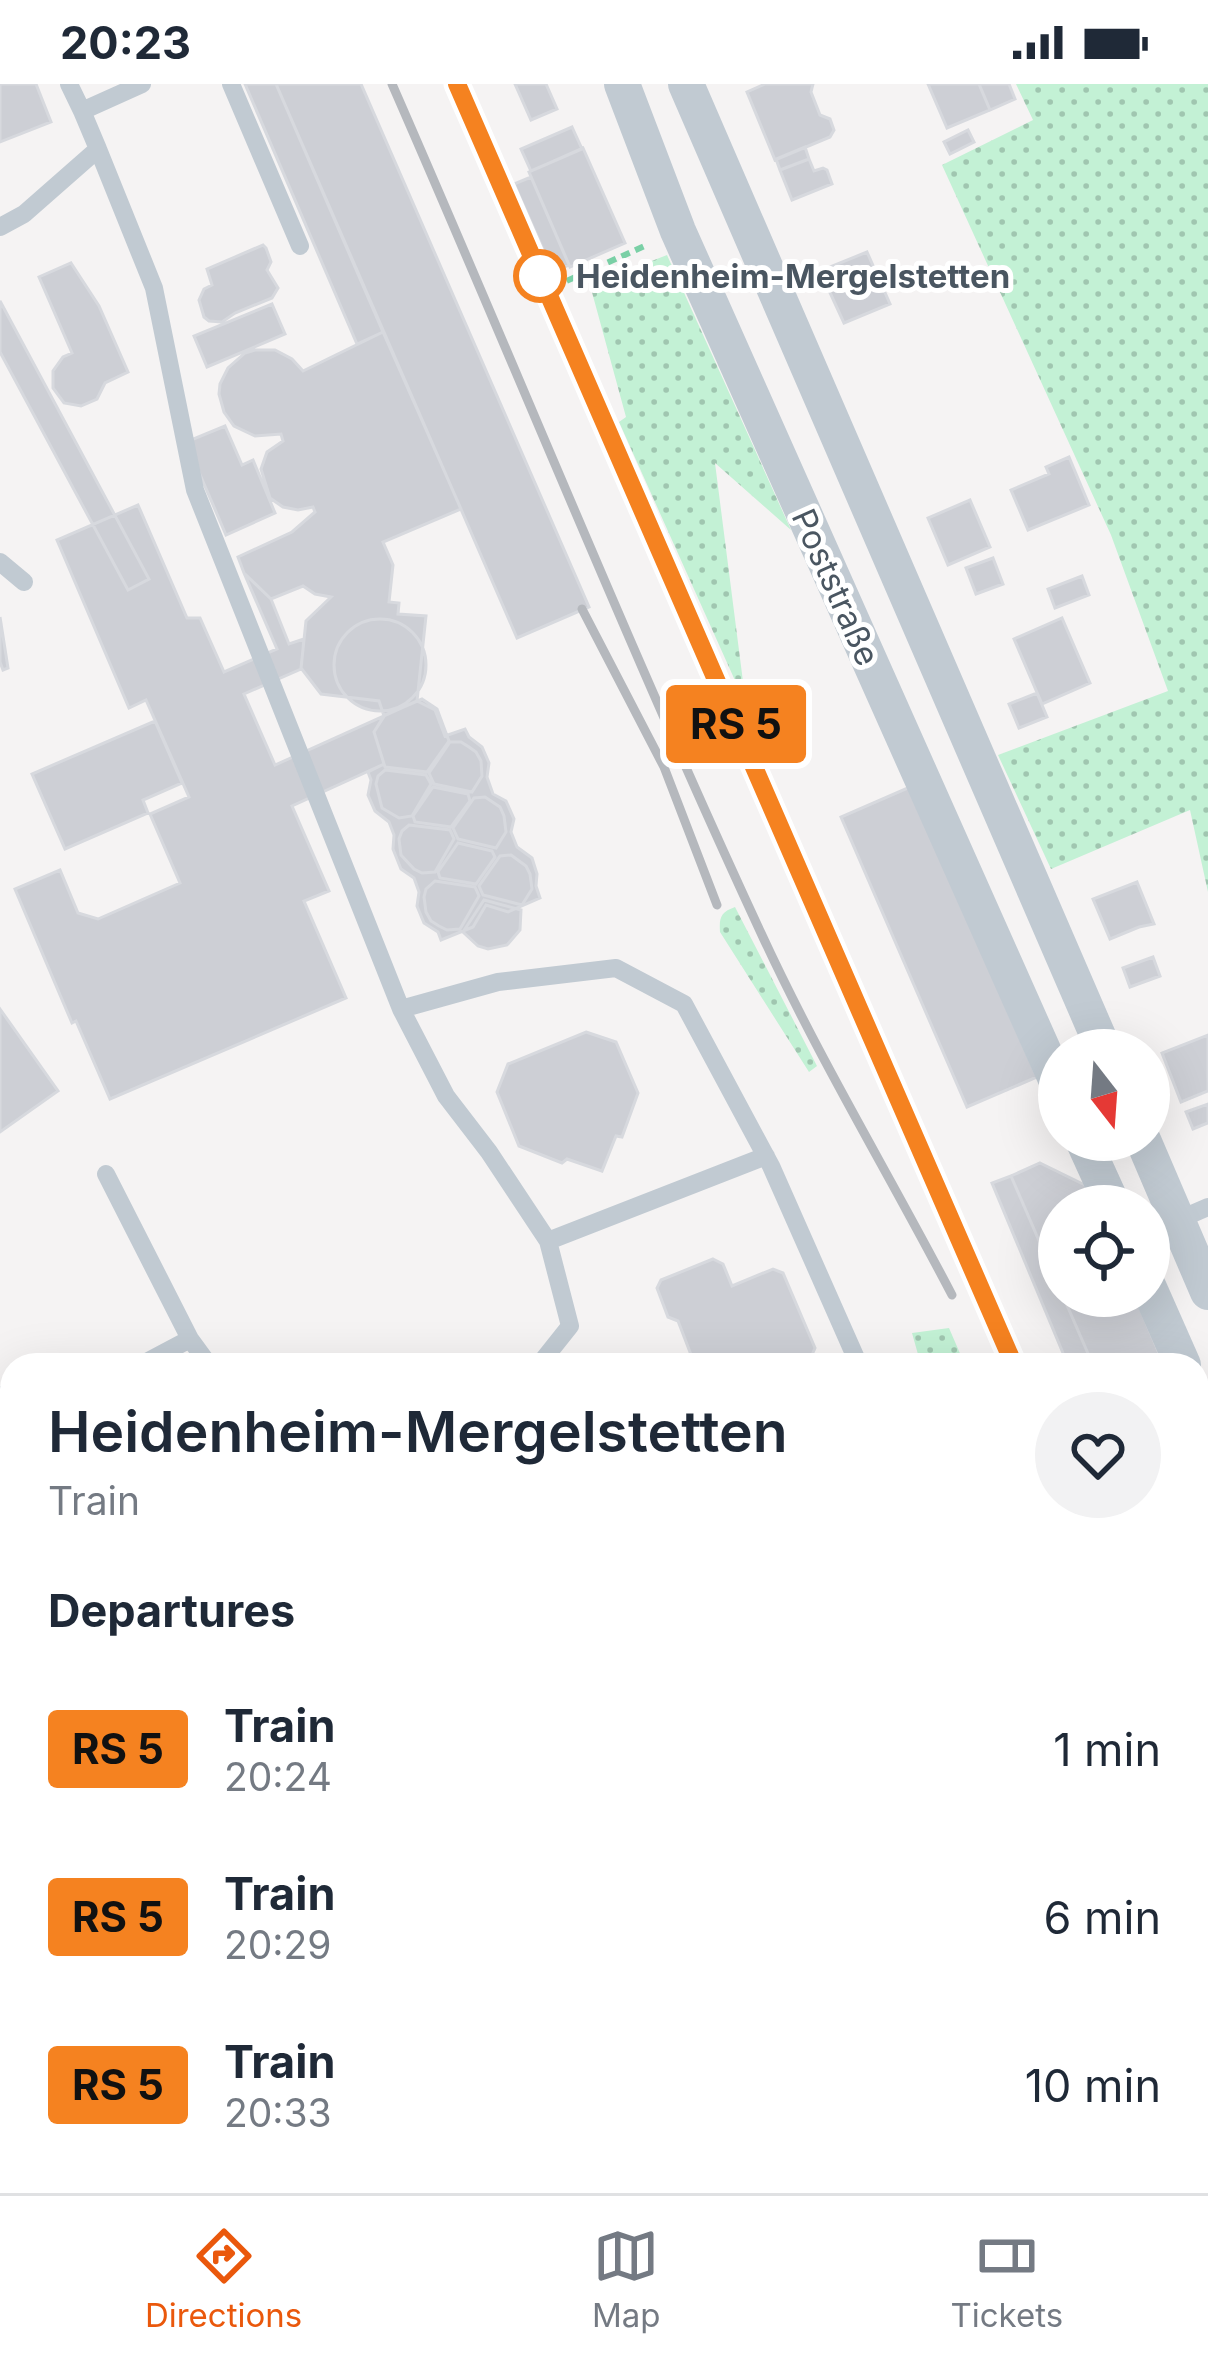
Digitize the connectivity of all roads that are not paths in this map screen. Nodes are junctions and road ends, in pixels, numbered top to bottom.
1 (69, 84) edge
2 (142, 84) edge
3 (231, 84) edge
4 (622, 84) edge
5 (686, 84) edge
6 (82, 111) junction
7 (98, 149) junction
8 (0, 227) edge
9 (300, 246) dead end
10 (0, 562) edge
11 (23, 582) dead end
12 (401, 1009) junction
13 (1095, 1029) edge
14 (1038, 1039) edge
15 (766, 1156) junction
16 (1157, 1161) edge
17 (106, 1174) dead end
18 (1193, 1214) edge
19 (548, 1241) junction
20 (1208, 1292) edge
21 (1162, 1317) edge
22 (190, 1339) junction
23 (164, 1353) edge
24 (200, 1353) edge
25 (549, 1353) edge
26 (854, 1353) edge
27 (1179, 1353) edge

1 - 6 lane
2 - 6 lane
3 - 9 lane
4 - 14 street, Poststraße
5 - 13 street, Poststraße
6 - 7 lane
7 - 8 lane
7 - 12 lane
10 - 11 lane
12 - 15 lane
12 - 19 lane
15 - 19 lane
15 - 26 lane
16 - 18 street
17 - 22 lane
18 - 20 street
19 - 25 lane
21 - 27 street
22 - 23 lane
22 - 24 lane

